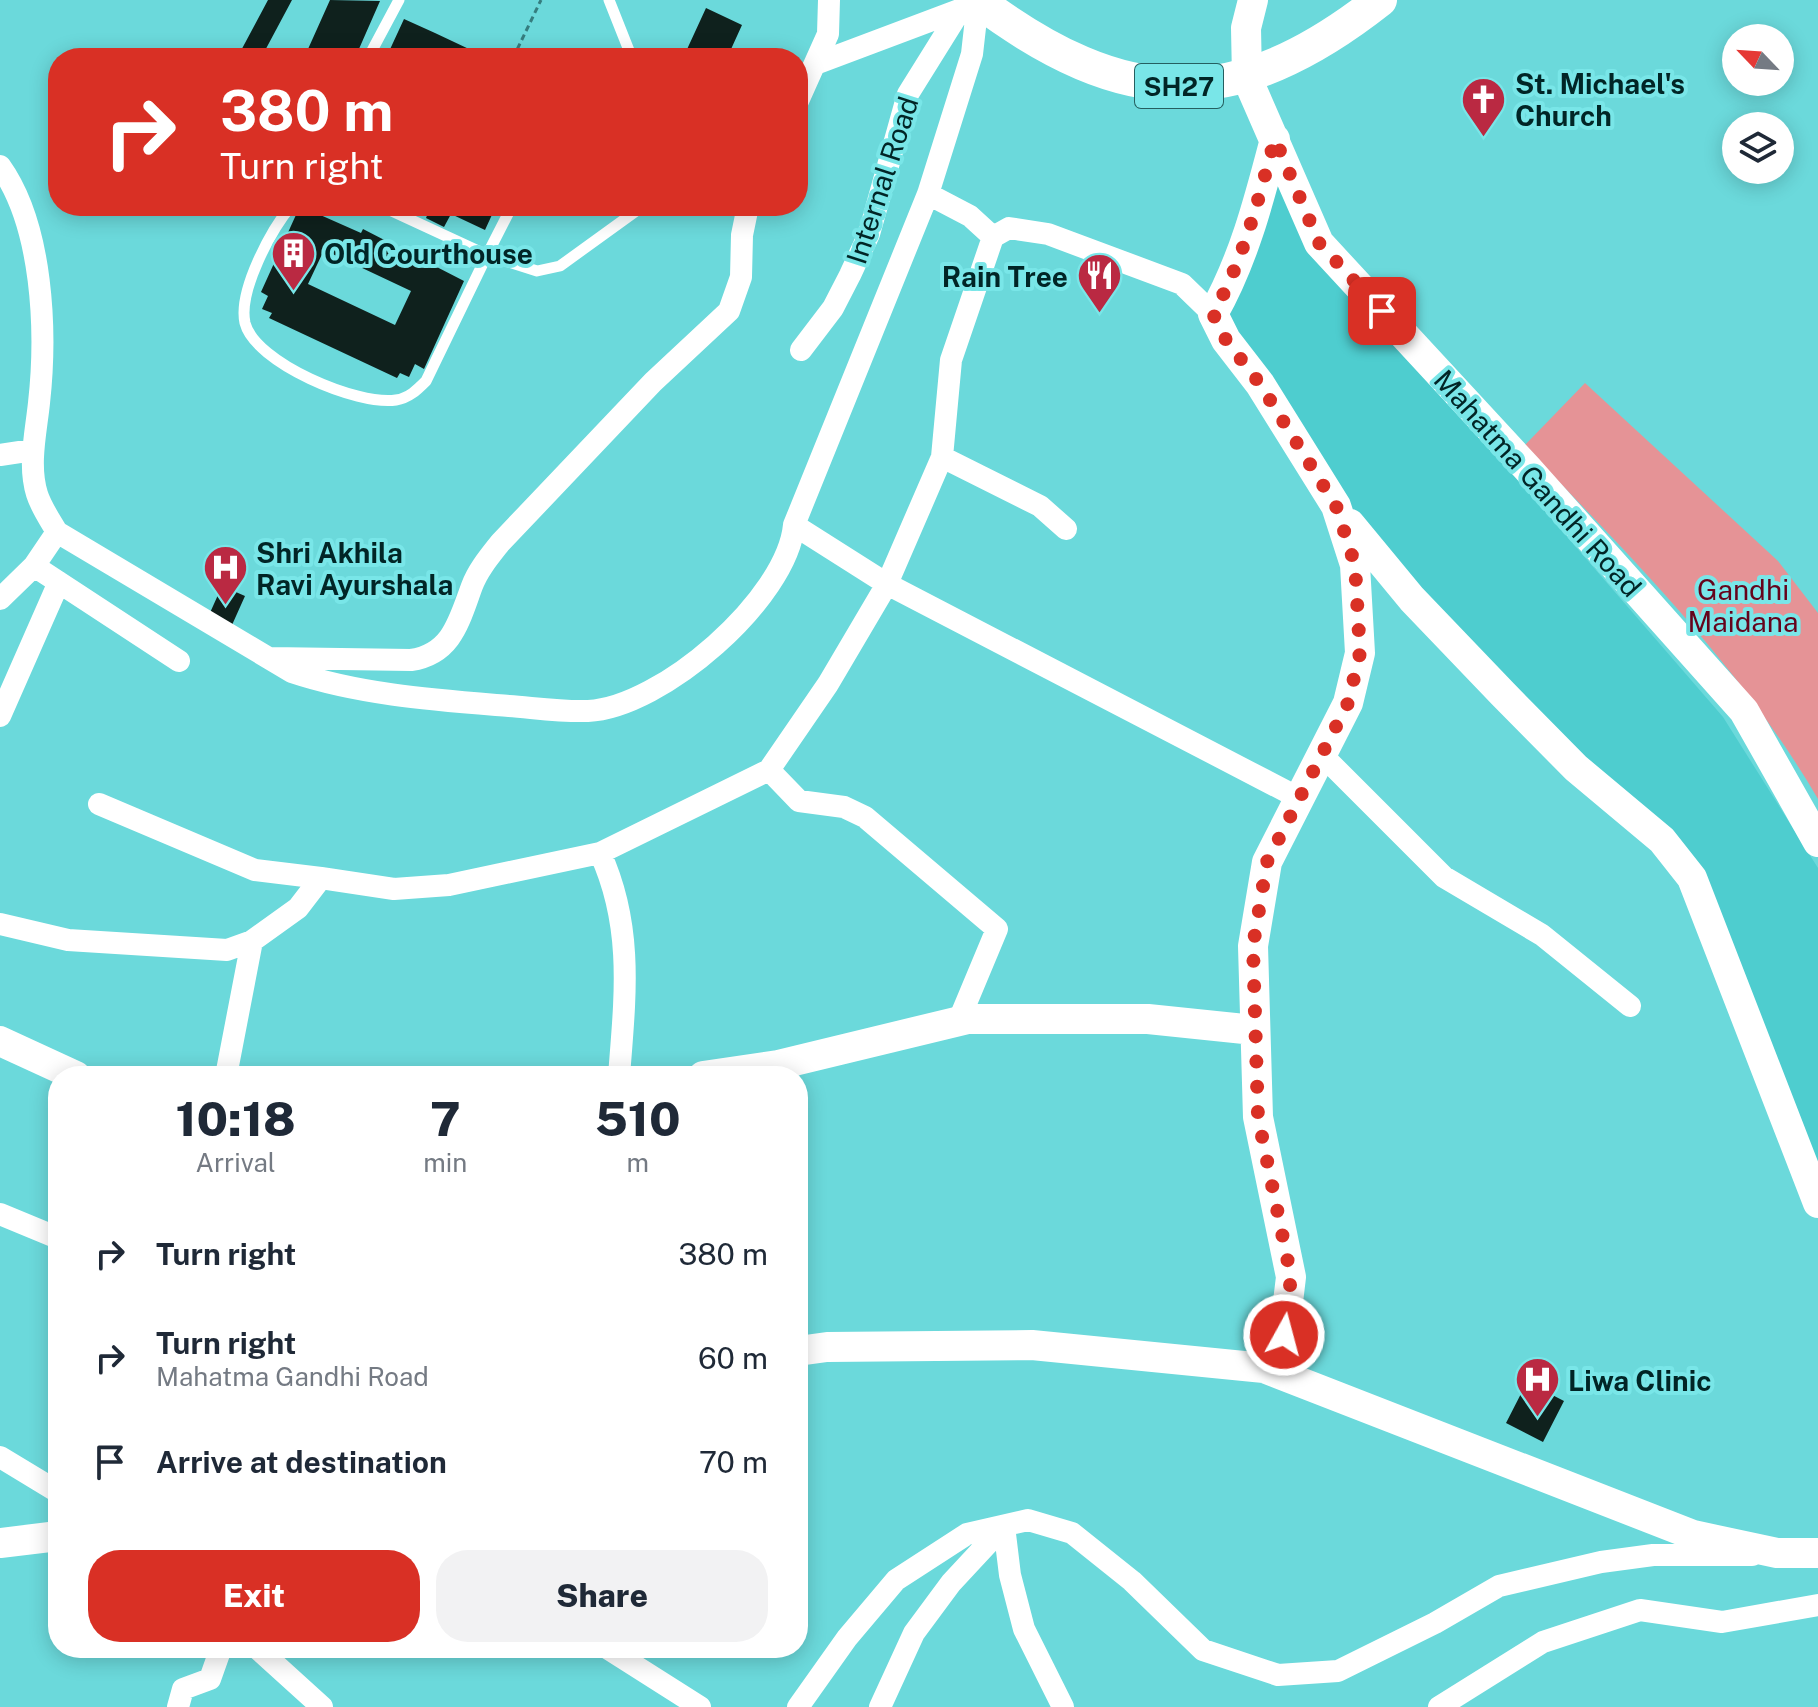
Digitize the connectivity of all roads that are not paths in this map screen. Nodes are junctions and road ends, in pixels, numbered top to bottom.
1 (399, 0) edge
2 (609, 0) edge
3 (829, 0) edge
4 (1253, 0) edge
5 (1380, 0) edge
6 (972, 3) edge
7 (373, 48) edge
8 (628, 48) edge
9 (818, 63) junction
10 (1247, 78) junction
11 (808, 82) edge
12 (1275, 139) junction
13 (0, 166) edge
14 (928, 194) junction
15 (285, 216) edge
16 (403, 216) edge
17 (507, 216) edge
18 (629, 216) edge
19 (746, 216) edge
20 (993, 237) junction
21 (487, 255) junction
22 (1213, 314) junction
23 (801, 350) dead end
24 (33, 450) junction
25 (0, 455) edge
26 (942, 457) junction
27 (1336, 506) junction
28 (794, 525) junction
29 (1066, 529) dead end
30 (57, 532) junction
31 (34, 566) junction
32 (59, 582) junction
33 (887, 584) junction
34 (0, 599) edge
35 (267, 657) junction
36 (179, 661) dead end
37 (0, 716) edge
38 (1321, 754) junction
39 (769, 770) junction
40 (1297, 797) junction
41 (99, 804) dead end
42 (1818, 842) edge
43 (600, 853) junction
44 (321, 878) junction
45 (0, 924) edge
46 (252, 941) junction
47 (1630, 1006) dead end
48 (959, 1020) junction
49 (1254, 1030) junction
50 (0, 1041) edge
51 (54, 1066) edge
52 (228, 1066) edge
53 (620, 1066) edge
54 (771, 1066) edge
55 (1818, 1203) edge
56 (0, 1214) edge
57 (48, 1234) edge
58 (808, 1350) edge
59 (1264, 1368) junction
60 (0, 1457) edge
61 (48, 1486) edge
62 (1004, 1526) junction
63 (48, 1537) edge
64 (0, 1543) edge
65 (1777, 1553) junction
66 (1818, 1553) edge
67 (1818, 1605) edge
68 (217, 1658) edge
69 (268, 1658) edge
70 (623, 1658) edge
71 (178, 1707) edge
72 (322, 1707) edge
73 (700, 1707) edge
74 (798, 1707) edge
75 (880, 1707) edge
76 (1063, 1707) edge
77 (1439, 1707) edge

1 - 7 lane
2 - 8 lane
3 - 9 street
4 - 10 street
5 - 10 main road, SH27
6 - 9 street
6 - 10 main road, SH27
6 - 14 street
6 - 23 street, Internal Road
9 - 11 street
10 - 12 street, Mahatma Gandhi Road
12 - 22 street
12 - 42 street, Mahatma Gandhi Road
13 - 24 street
14 - 20 street
14 - 28 street
15 - 21 lane
16 - 21 lane
17 - 21 lane
18 - 21 lane
19 - 35 street
20 - 22 street
20 - 26 street
22 - 27 street
24 - 25 street
24 - 30 street
26 - 29 street
26 - 33 street
27 - 38 street
27 - 55 street
28 - 33 street
28 - 35 street
30 - 31 street
30 - 35 street
31 - 32 street
31 - 34 street
32 - 36 street
32 - 37 street
33 - 39 street
33 - 40 street
38 - 40 street
38 - 47 street
39 - 43 street
39 - 48 street
40 - 49 street
41 - 44 street
43 - 44 street
43 - 53 street
44 - 46 street
45 - 46 street
46 - 52 street
48 - 49 street
48 - 54 street
49 - 59 street
50 - 51 street
56 - 57 street
58 - 59 street
59 - 65 street
60 - 61 street
62 - 65 street
62 - 74 street
62 - 75 street
62 - 76 street
63 - 64 street
65 - 66 street
67 - 77 street
68 - 71 street
69 - 72 street
70 - 73 street

